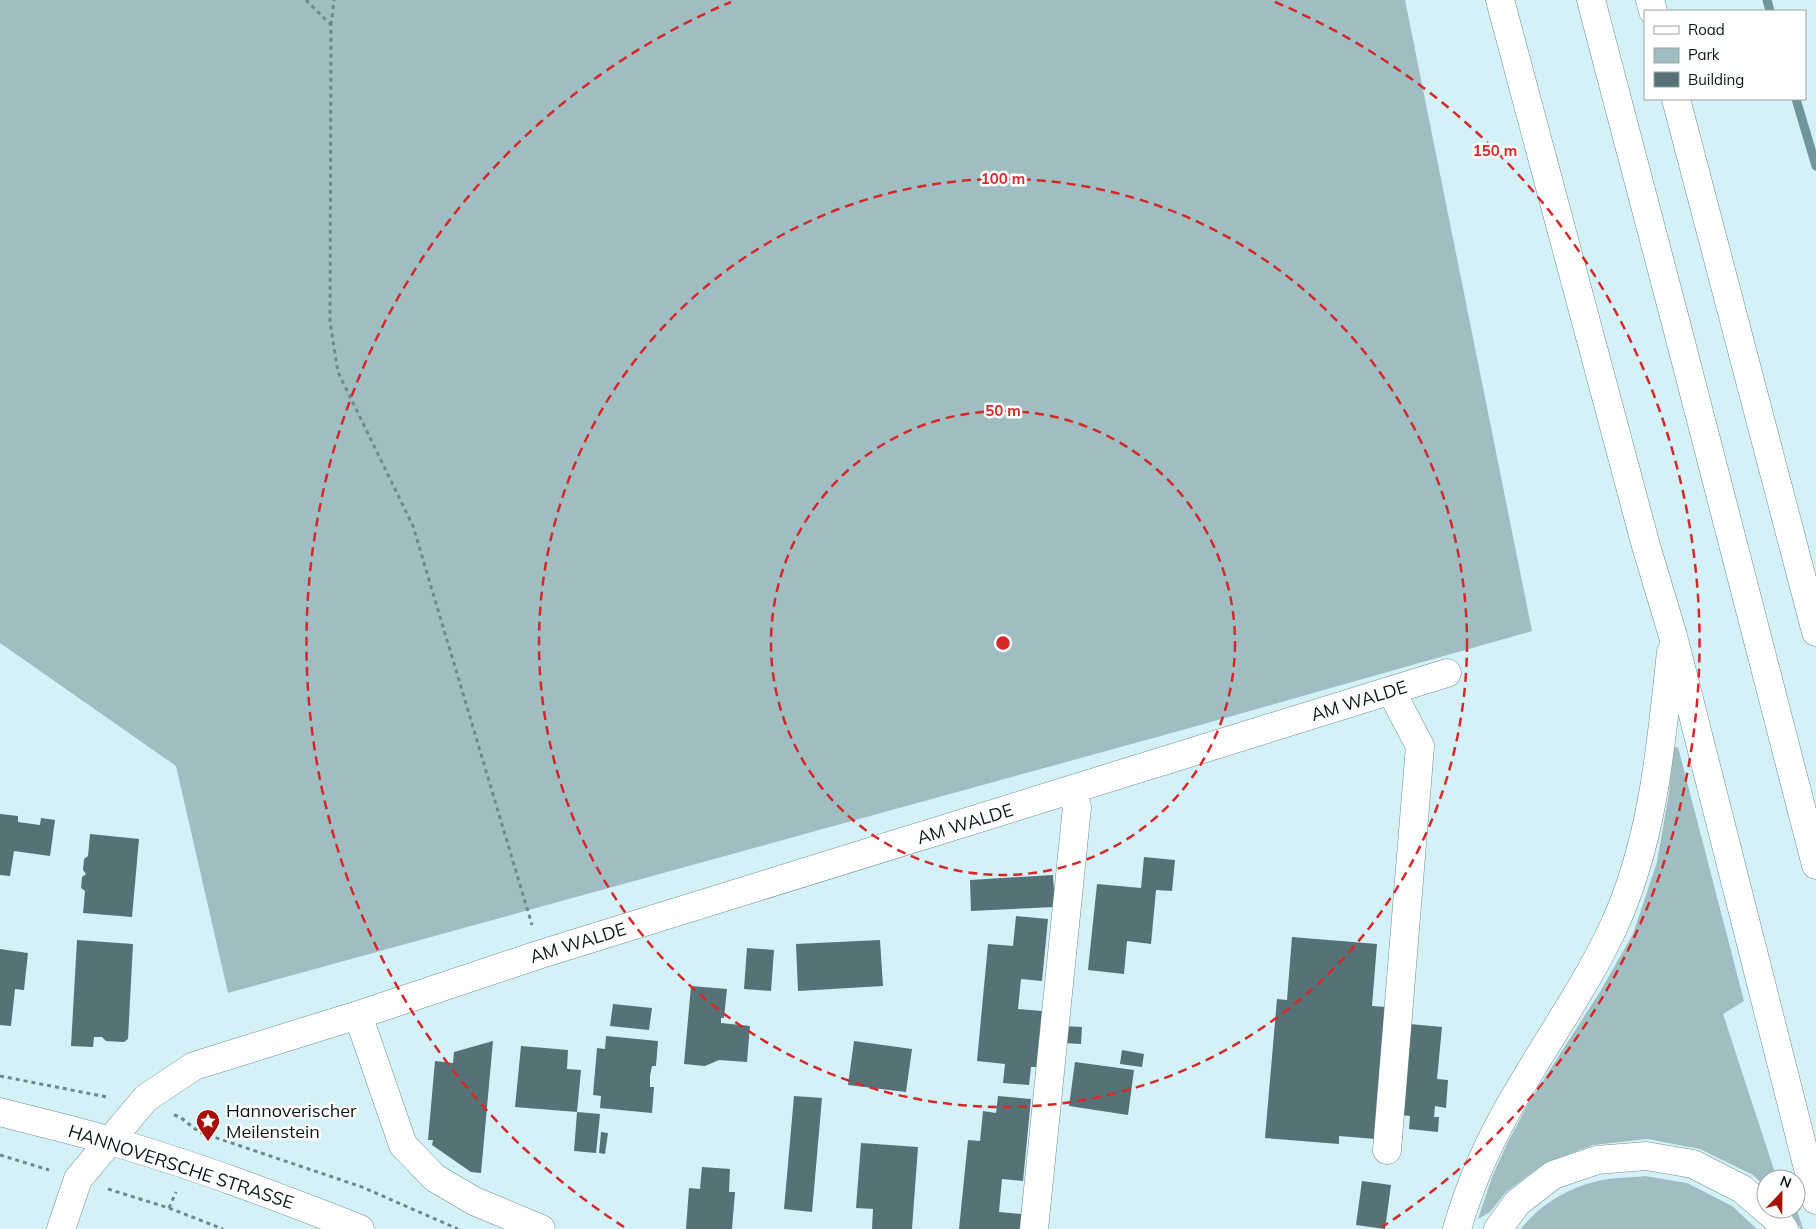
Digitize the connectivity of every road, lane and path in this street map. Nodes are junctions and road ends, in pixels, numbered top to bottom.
1 (306, 0) edge
2 (334, 0) edge
3 (1500, 0) edge
4 (1590, 0) edge
5 (330, 25) junction
6 (1676, 100) edge
7 (1816, 632) edge
8 (1673, 636) junction
9 (1447, 673) dead end
10 (1391, 691) junction
11 (1071, 791) junction
12 (1816, 865) edge
13 (541, 954) junction
14 (358, 1015) junction
15 (0, 1076) edge
16 (140, 1105) junction
17 (0, 1112) edge
18 (110, 1141) junction
19 (1387, 1150) dead end
20 (1816, 1200) edge
21 (169, 1208) dead end
22 (61, 1229) edge
23 (223, 1229) edge
24 (360, 1229) edge
25 (458, 1229) edge
26 (541, 1229) edge
27 (1034, 1229) edge
28 (1457, 1229) edge
29 (1498, 1229) edge
30 (1784, 1229) edge

1 - 5 path
2 - 5 path
3 - 8 main road
4 - 12 main road
5 - 13 path
6 - 7 main road
8 - 20 main road
8 - 28 main road
9 - 10 main road, AM WALDE
10 - 11 main road, AM WALDE
10 - 19 main road
11 - 13 main road, AM WALDE
11 - 27 main road
13 - 14 main road, AM WALDE
14 - 16 main road, AM WALDE
14 - 26 main road
15 - 16 path
16 - 18 main road, AM WALDE
16 - 25 path
17 - 18 main road, HANNOVERSCHE STRASSE
18 - 22 main road, AM WALDE
18 - 24 main road, HANNOVERSCHE STRASSE
21 - 23 path
29 - 30 main road

